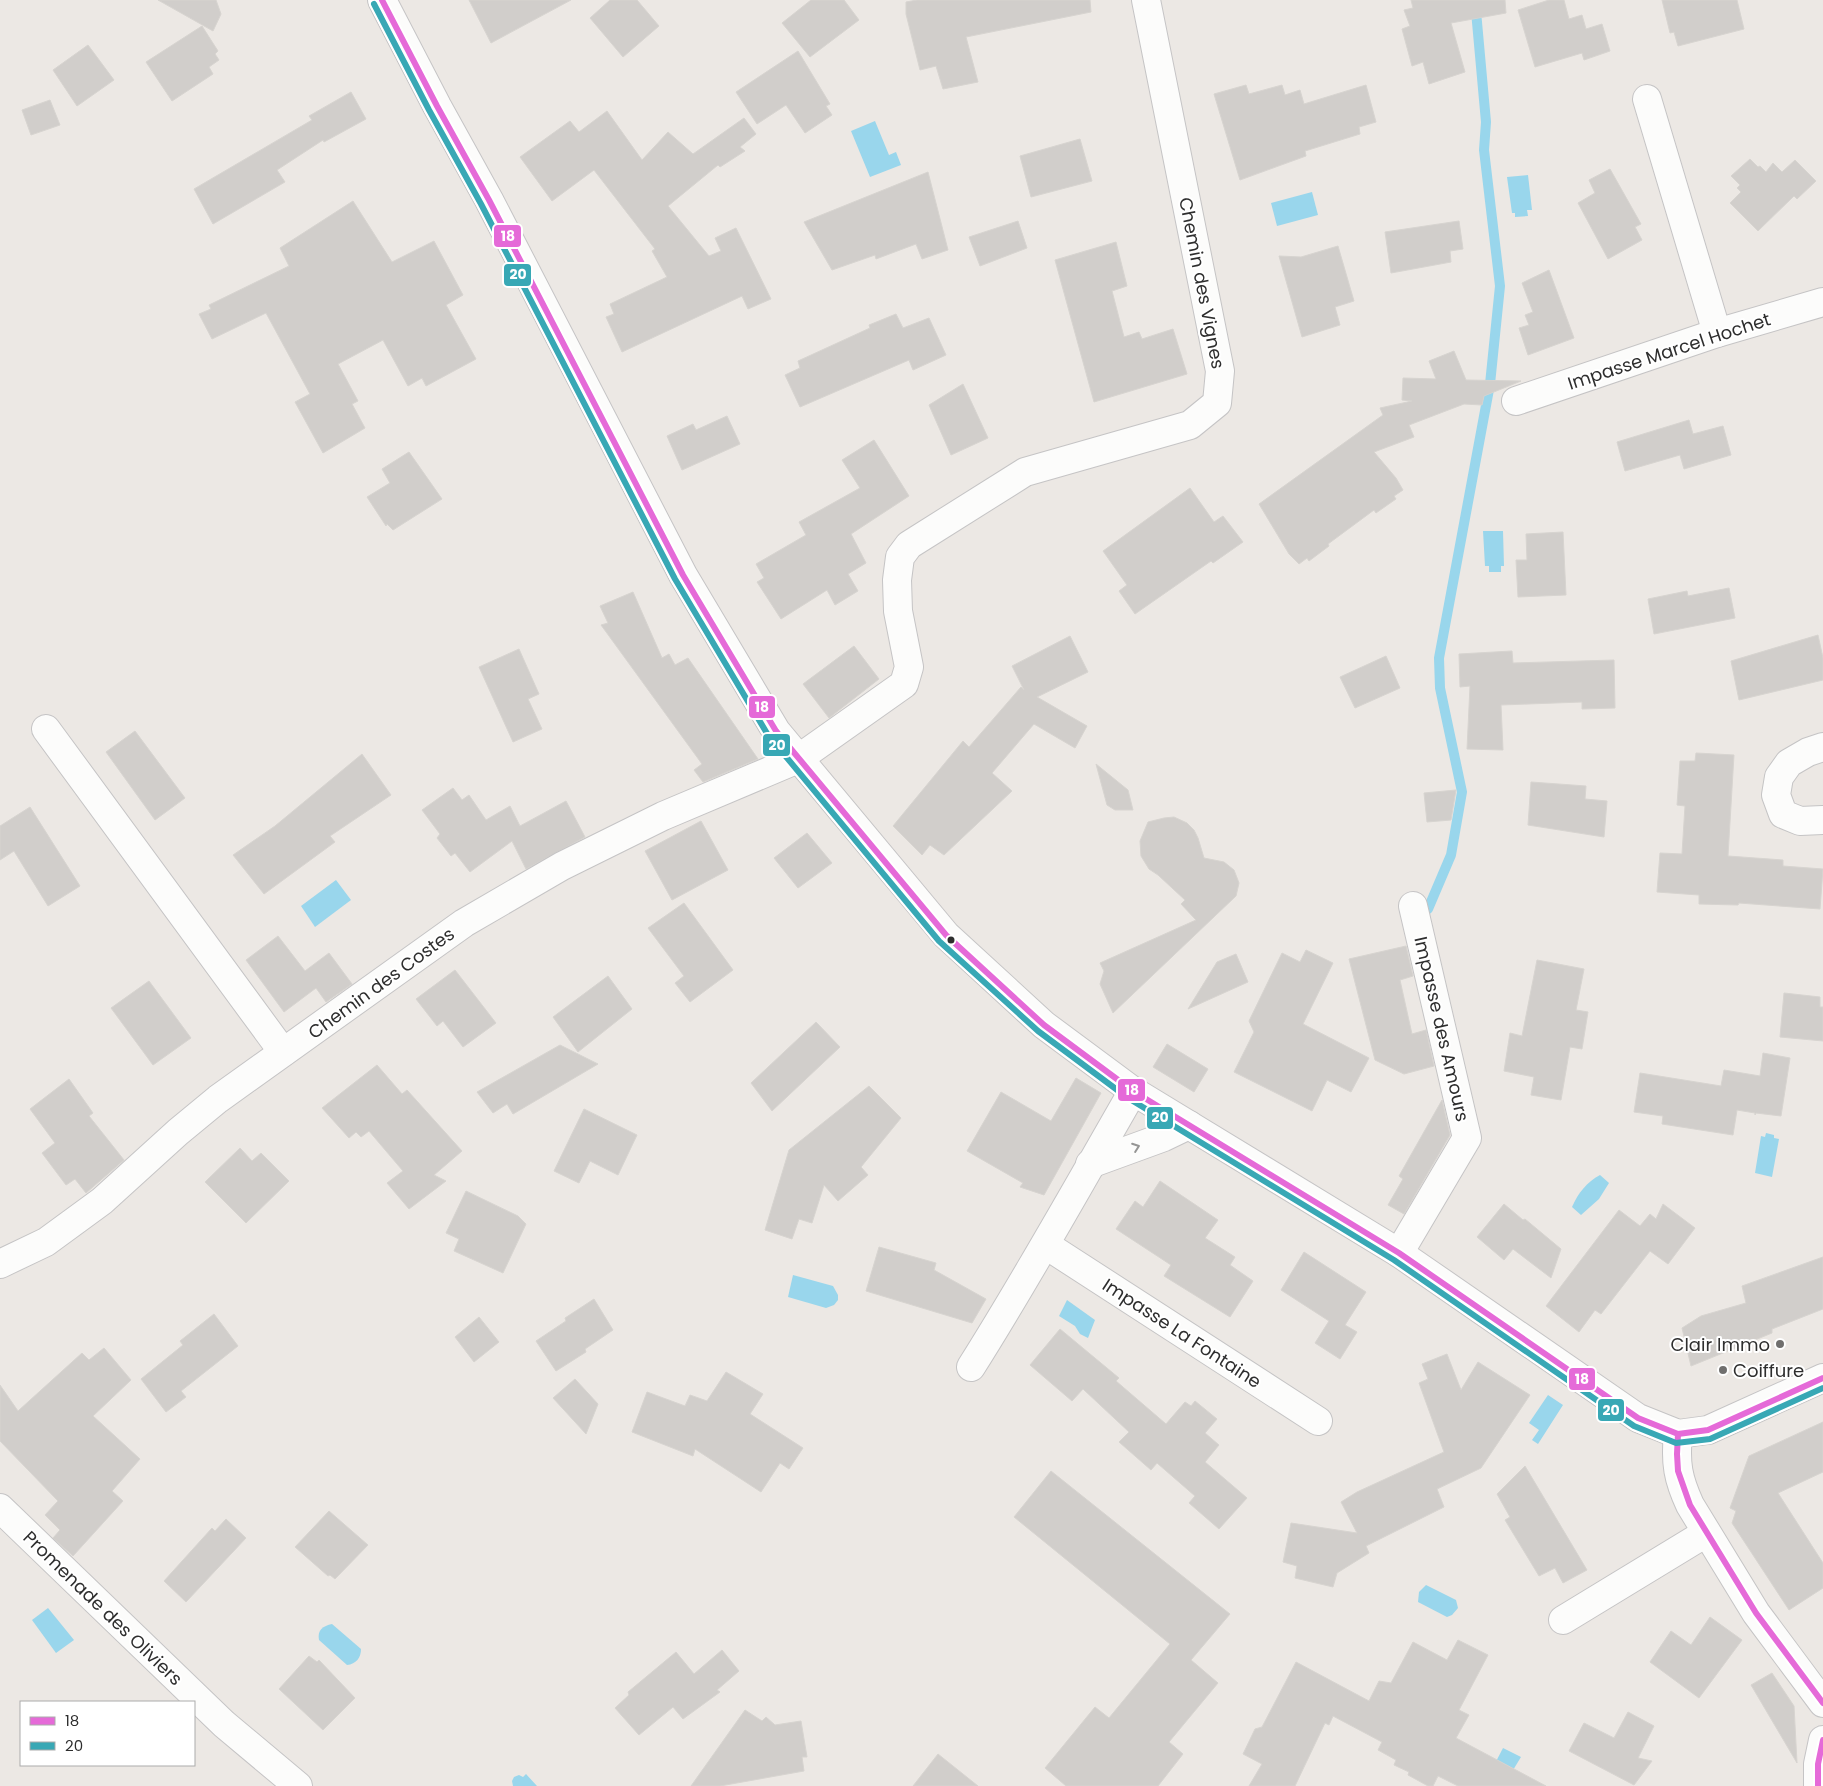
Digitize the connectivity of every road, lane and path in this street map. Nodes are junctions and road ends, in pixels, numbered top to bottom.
1 (382, 0) edge
2 (1146, 0) edge
3 (1647, 99) dead end
4 (1823, 302) edge
5 (1717, 333) junction
6 (1516, 401) dead end
7 (46, 729) dead end
8 (1823, 747) edge
9 (798, 759) junction
10 (1823, 820) edge
11 (1413, 906) dead end
12 (283, 1052) junction
13 (1134, 1091) junction
14 (1189, 1125) junction
15 (1090, 1164) junction
16 (1046, 1245) junction
17 (1399, 1253) junction
18 (0, 1264) edge
19 (971, 1367) dead end
20 (1823, 1378) edge
21 (1318, 1421) dead end
22 (1678, 1434) junction
23 (0, 1508) edge
24 (1706, 1533) junction
25 (1563, 1620) dead end
26 (1823, 1703) edge
27 (1823, 1740) edge
28 (298, 1786) edge
29 (1818, 1786) edge

1 - 9 street
2 - 9 street, Chemin des Vignes
3 - 5 street
4 - 5 street, Impasse Marcel Hochet
5 - 6 street, Impasse Marcel Hochet
7 - 12 street
8 - 10 street
9 - 12 street, Chemin des Costes
9 - 13 street
11 - 17 street, Impasse des Amours
12 - 18 street, Chemin des Costes
13 - 14 street
13 - 15 street
15 -> 14 street
14 - 17 street
15 - 16 street
16 - 19 street
16 - 21 street, Impasse La Fontaine
17 - 22 street
20 - 22 street
22 - 24 street
23 - 28 street, Promenade des Oliviers
24 - 25 street
24 - 26 street
27 - 29 street

